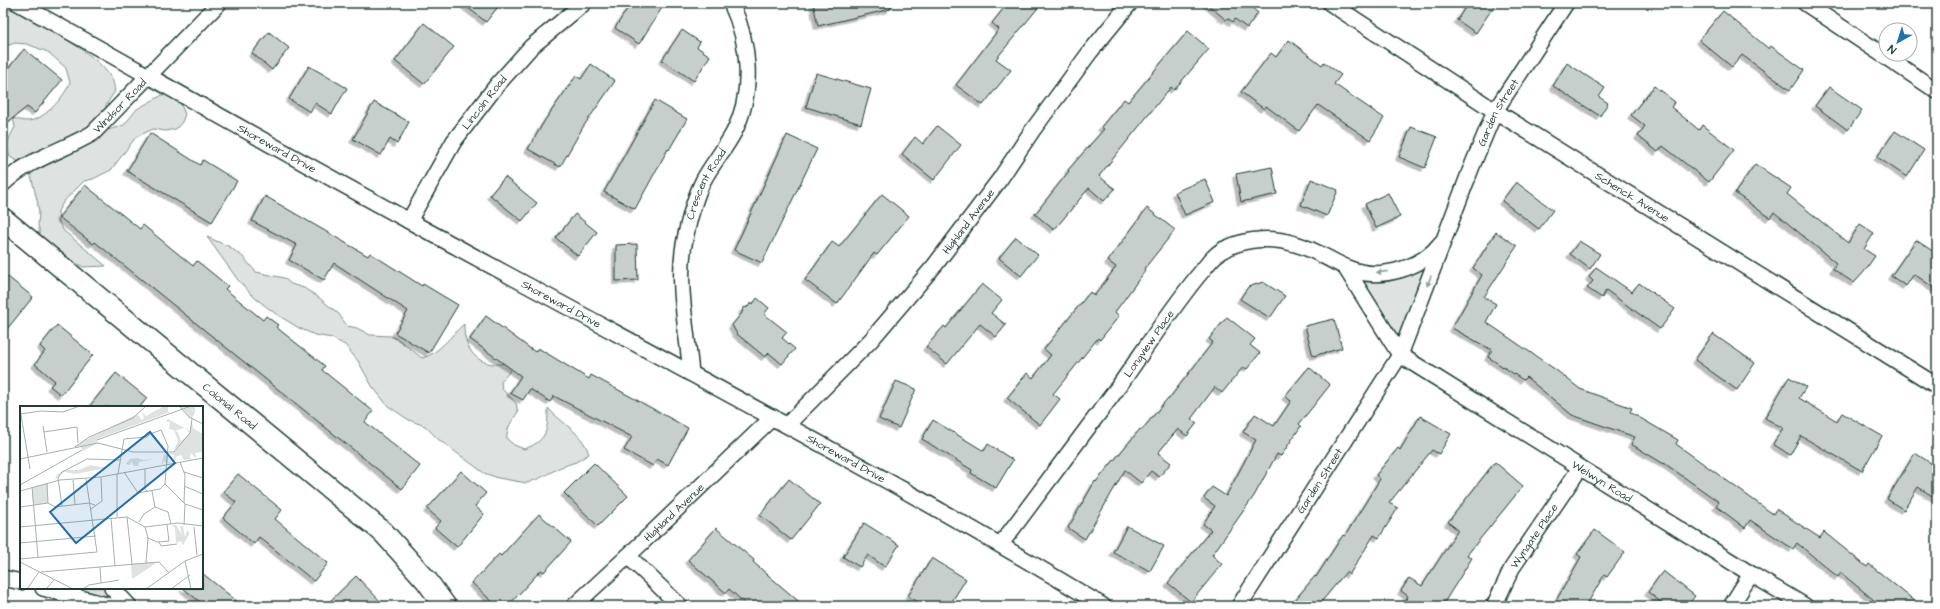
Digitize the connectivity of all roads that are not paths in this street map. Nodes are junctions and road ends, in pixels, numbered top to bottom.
1 (18, 3) edge
2 (219, 3) edge
3 (584, 3) edge
4 (731, 3) edge
5 (1130, 3) edge
6 (1330, 3) edge
7 (1566, 3) edge
8 (1805, 3) edge
9 (148, 76) junction
10 (1937, 91) edge
11 (1495, 111) junction
12 (3, 184) edge
13 (3, 219) edge
14 (409, 221) junction
15 (1448, 232) junction
16 (1344, 267) junction
17 (1400, 355) junction
18 (691, 373) junction
19 (1937, 386) edge
20 (773, 417) junction
21 (787, 425) junction
22 (1580, 468) junction
23 (1001, 544) junction
24 (628, 556) junction
25 (1751, 574) junction
26 (3, 578) edge
27 (20, 582) edge
28 (47, 589) edge
29 (113, 589) edge
30 (110, 606) edge
31 (130, 606) edge
32 (445, 606) edge
33 (574, 606) edge
34 (680, 606) edge
35 (1103, 606) edge
36 (1239, 606) edge
37 (1494, 606) edge
38 (1731, 606) edge
39 (1805, 606) edge

1 - 9 street, Shoreward Drive
2 - 9 street, Windsor Road
3 - 14 street, Lincoln Road
4 - 18 street, Crescent Road
5 - 21 street, Highland Avenue
6 - 11 street, Schenck Avenue
7 - 11 street, Garden Street
8 - 10 street
9 - 12 street, Windsor Road
9 - 14 street, Shoreward Drive
11 - 15 street, Garden Street
11 - 19 street, Schenck Avenue
13 - 32 street, Colonial Road
14 - 18 street, Shoreward Drive
15 -> 16 street, Garden Street
15 -> 17 street, Garden Street
16 - 17 street
16 - 23 street, Longview Place
17 - 22 street, Welwyn Road
17 - 36 street, Garden Street
18 - 20 street, Shoreward Drive
20 - 21 street, Shoreward Drive
20 - 24 street, Highland Avenue
21 - 23 street, Shoreward Drive
22 - 25 street, Welwyn Road
22 - 37 street, Wyngate Place
23 - 35 street, Shoreward Drive
24 - 33 street, Highland Avenue
24 - 34 street
25 - 38 street
25 - 39 street, Welwyn Road
26 - 27 street
28 - 30 street
29 - 31 street

